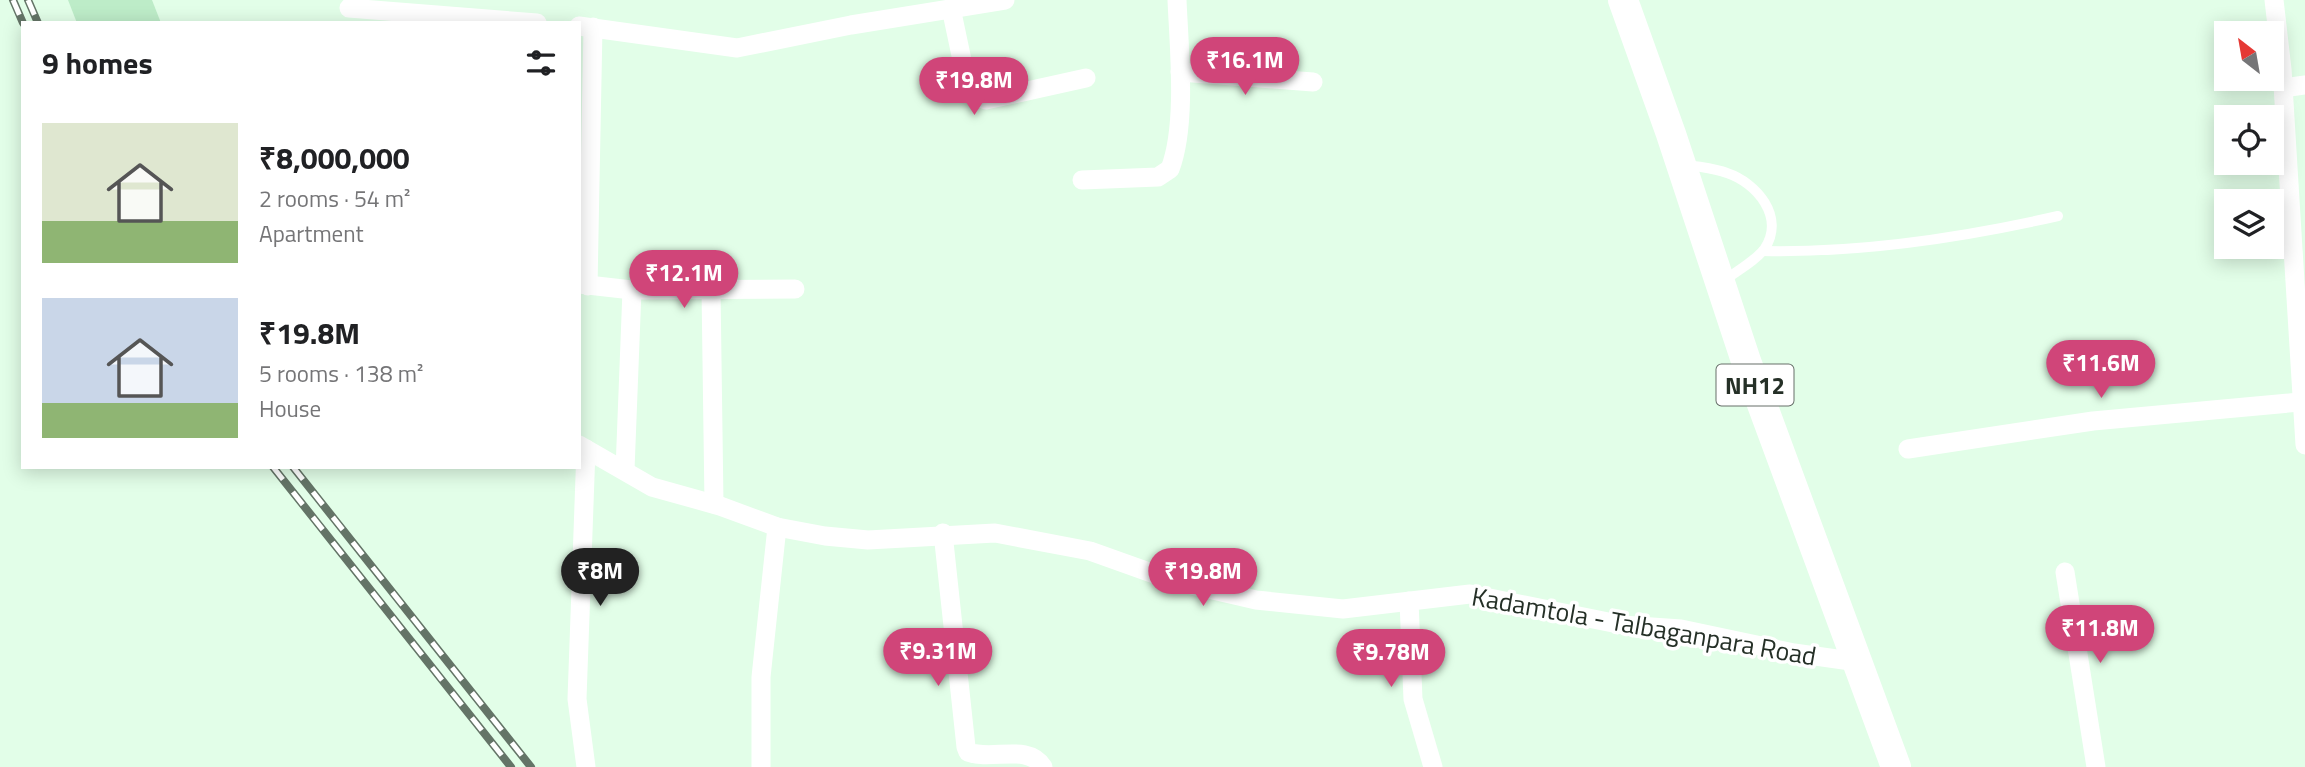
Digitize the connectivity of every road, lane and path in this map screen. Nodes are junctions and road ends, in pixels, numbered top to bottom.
1 (1005, 0) edge
2 (1177, 0) edge
3 (1623, 0) edge
4 (2274, 0) edge
5 (951, 8) junction
6 (350, 10) edge
7 (508, 21) edge
8 (2276, 21) edge
9 (586, 26) edge
10 (1180, 72) junction
11 (1086, 78) dead end
12 (1313, 82) dead end
13 (2305, 85) edge
14 (2284, 88) edge
15 (2283, 91) edge
16 (1681, 163) junction
17 (1082, 180) dead end
18 (2058, 216) dead end
19 (1763, 251) junction
20 (1720, 284) junction
21 (583, 285) edge
22 (711, 289) junction
23 (795, 289) dead end
24 (632, 290) junction
25 (2300, 322) edge
26 (2300, 402) junction
27 (2305, 445) edge
28 (583, 447) edge
29 (1908, 449) dead end
30 (625, 470) junction
31 (715, 504) junction
32 (777, 527) junction
33 (943, 533) junction
34 (2065, 572) dead end
35 (1409, 601) junction
36 (1858, 662) junction
37 (586, 767) edge
38 (761, 767) edge
39 (1043, 767) edge
40 (1433, 767) edge
41 (1896, 767) edge
42 (2096, 767) edge

1 - 5 street
2 - 10 street
3 - 16 main road, NH12
4 - 8 street
5 - 9 street
5 - 11 street
6 - 7 street
9 - 21 street
10 - 12 street
10 - 17 street
13 - 14 street
15 - 25 street
16 - 19 lane
16 - 20 main road, NH12
18 - 19 lane
19 - 20 lane
20 - 36 main road, NH12
21 - 24 street
22 - 23 street
22 - 24 street
22 - 31 street
24 - 30 street
25 - 26 street
26 - 27 street
26 - 29 street
28 - 30 street, Kadamtola - Talbaganpara Road
28 - 37 street
30 - 31 street, Kadamtola - Talbaganpara Road
31 - 32 street, Kadamtola - Talbaganpara Road
32 - 33 street, Kadamtola - Talbaganpara Road
32 - 38 street
33 - 35 street, Kadamtola - Talbaganpara Road
33 - 39 street
34 - 42 street
35 - 36 street, Kadamtola - Talbaganpara Road
35 - 40 street
36 - 41 main road, NH12

